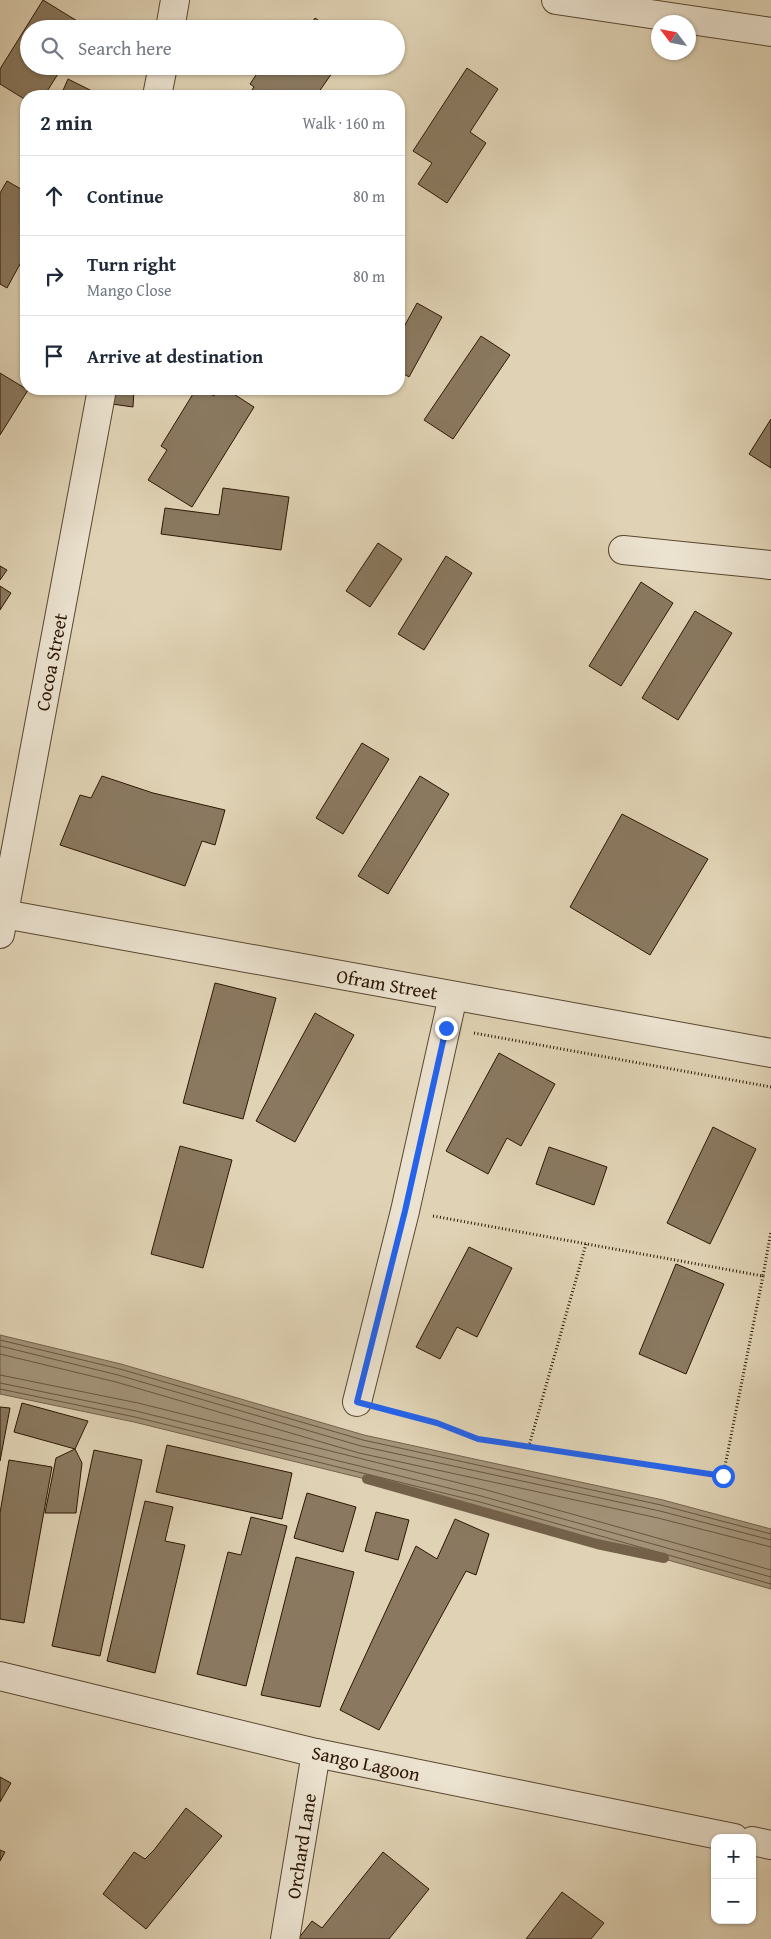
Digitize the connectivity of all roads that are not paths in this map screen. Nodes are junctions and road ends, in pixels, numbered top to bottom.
1 (175, 0) edge
2 (556, 0) edge
3 (172, 20) edge
4 (771, 32) edge
5 (161, 75) edge
6 (158, 90) edge
7 (101, 395) edge
8 (623, 550) dead end
9 (771, 565) edge
10 (2, 924) edge
11 (454, 996) junction
12 (771, 1053) edge
13 (357, 1402) road end
14 (0, 1676) edge
15 (316, 1753) junction
16 (714, 1834) edge
17 (756, 1842) edge
18 (771, 1845) edge
19 (285, 1939) edge

1 - 3 street
2 - 4 street
5 - 6 street
7 - 10 street, Cocoa Street
8 - 9 street
10 - 11 street, Ofram Street
11 - 12 street, Ofram Street
11 - 13 street
14 - 15 street, Sango Lagoon
15 - 16 street, Sango Lagoon
15 - 19 street, Orchard Lane
17 - 18 street

